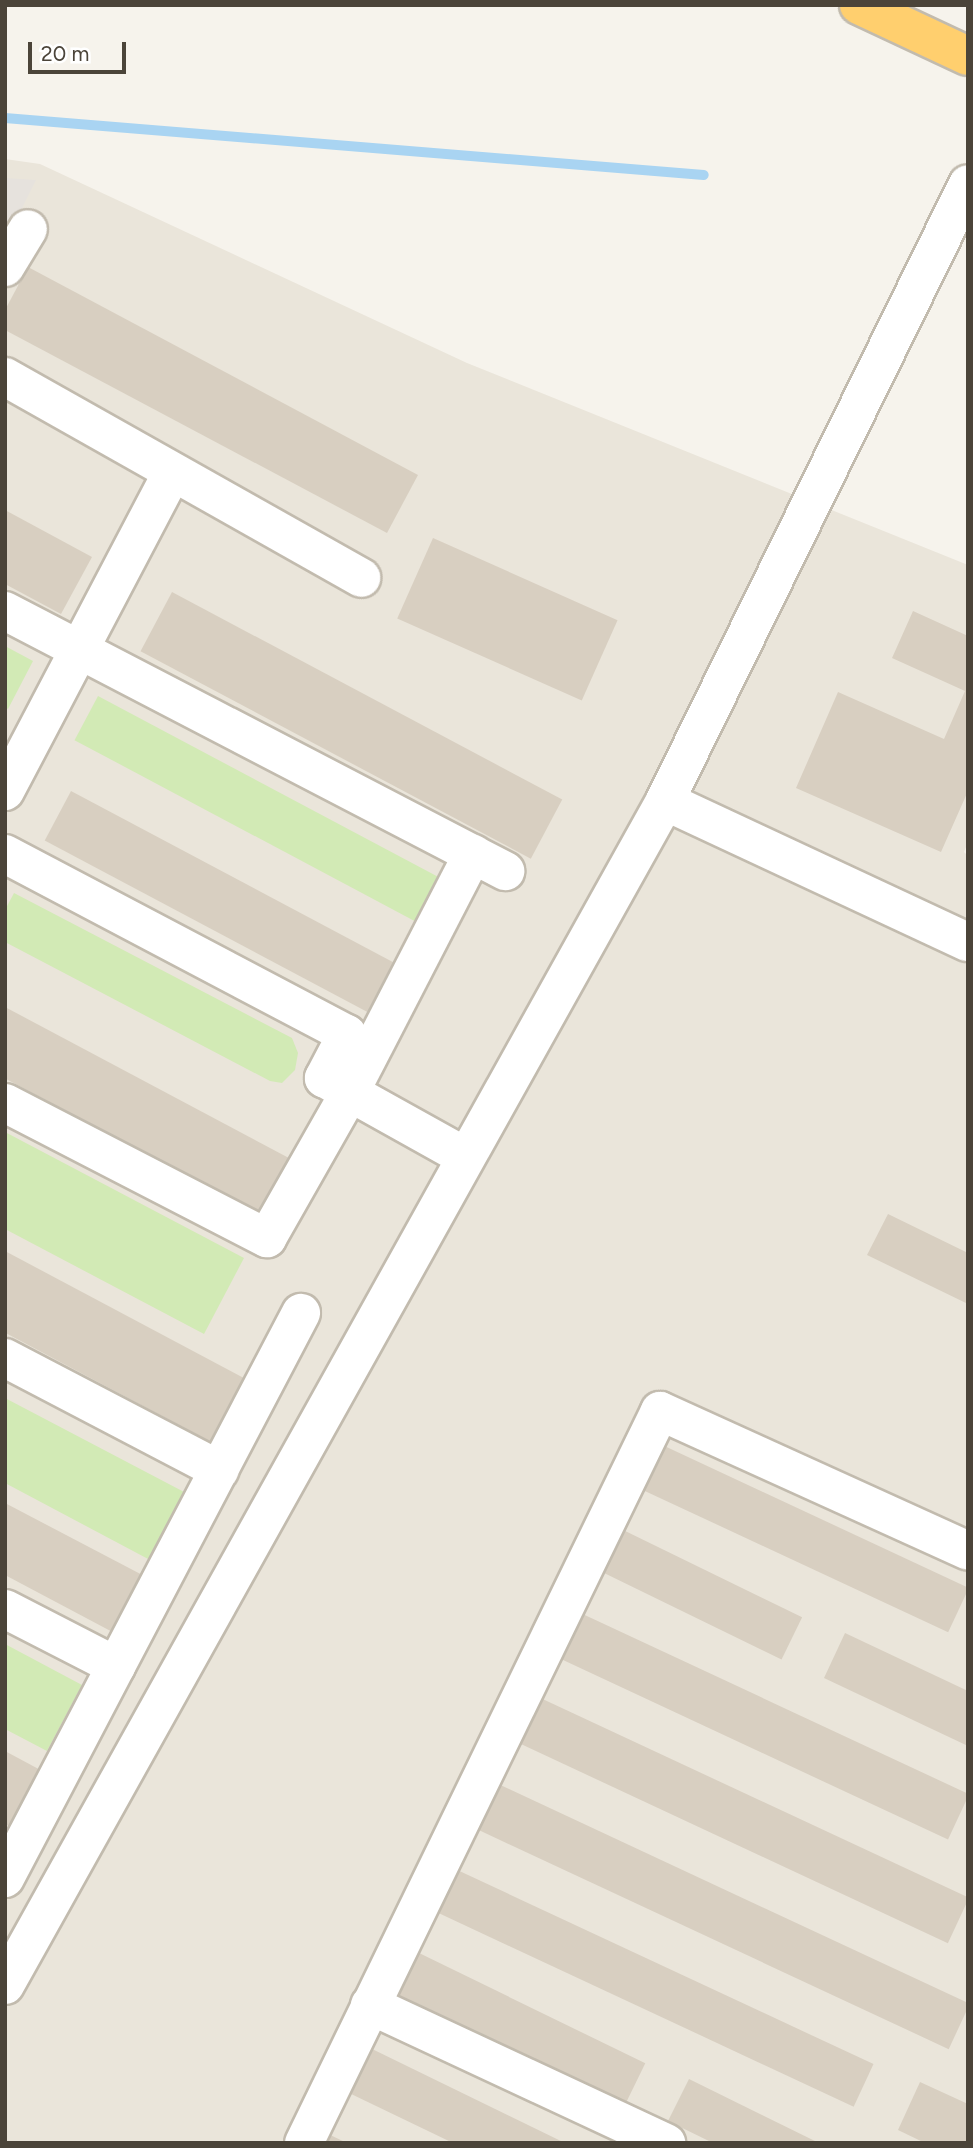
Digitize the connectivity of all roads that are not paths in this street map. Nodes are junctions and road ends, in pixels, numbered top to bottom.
1 (859, 5) edge
2 (968, 56) edge
3 (968, 184) edge
4 (28, 229) dead end
5 (5, 267) edge
6 (5, 377) edge
7 (172, 473) junction
8 (361, 578) dead end
9 (5, 611) edge
10 (79, 649) junction
11 (5, 791) edge
12 (664, 802) junction
13 (5, 854) edge
14 (968, 942) edge
15 (350, 1092) junction
16 (5, 1102) edge
17 (464, 1156) junction
18 (302, 1313) dead end
19 (5, 1358) edge
20 (219, 1470) junction
21 (968, 1551) edge
22 (5, 1609) edge
23 (116, 1667) junction
24 (8, 1865) edge
25 (5, 1985) edge
26 (370, 2005) junction
27 (304, 2143) edge
28 (666, 2143) edge

1 - 2 highway
3 - 12 street
4 - 5 street
6 - 7 street
7 - 8 street
7 - 10 street
9 - 10 street
10 - 11 street
10 - 15 street
12 - 14 street
12 - 17 street
13 - 15 street
15 - 16 street
15 - 17 street
17 - 25 street
18 - 20 street
19 - 20 street
20 - 23 street
21 - 26 street
22 - 23 street
23 - 24 street
26 - 27 street
26 - 28 street

